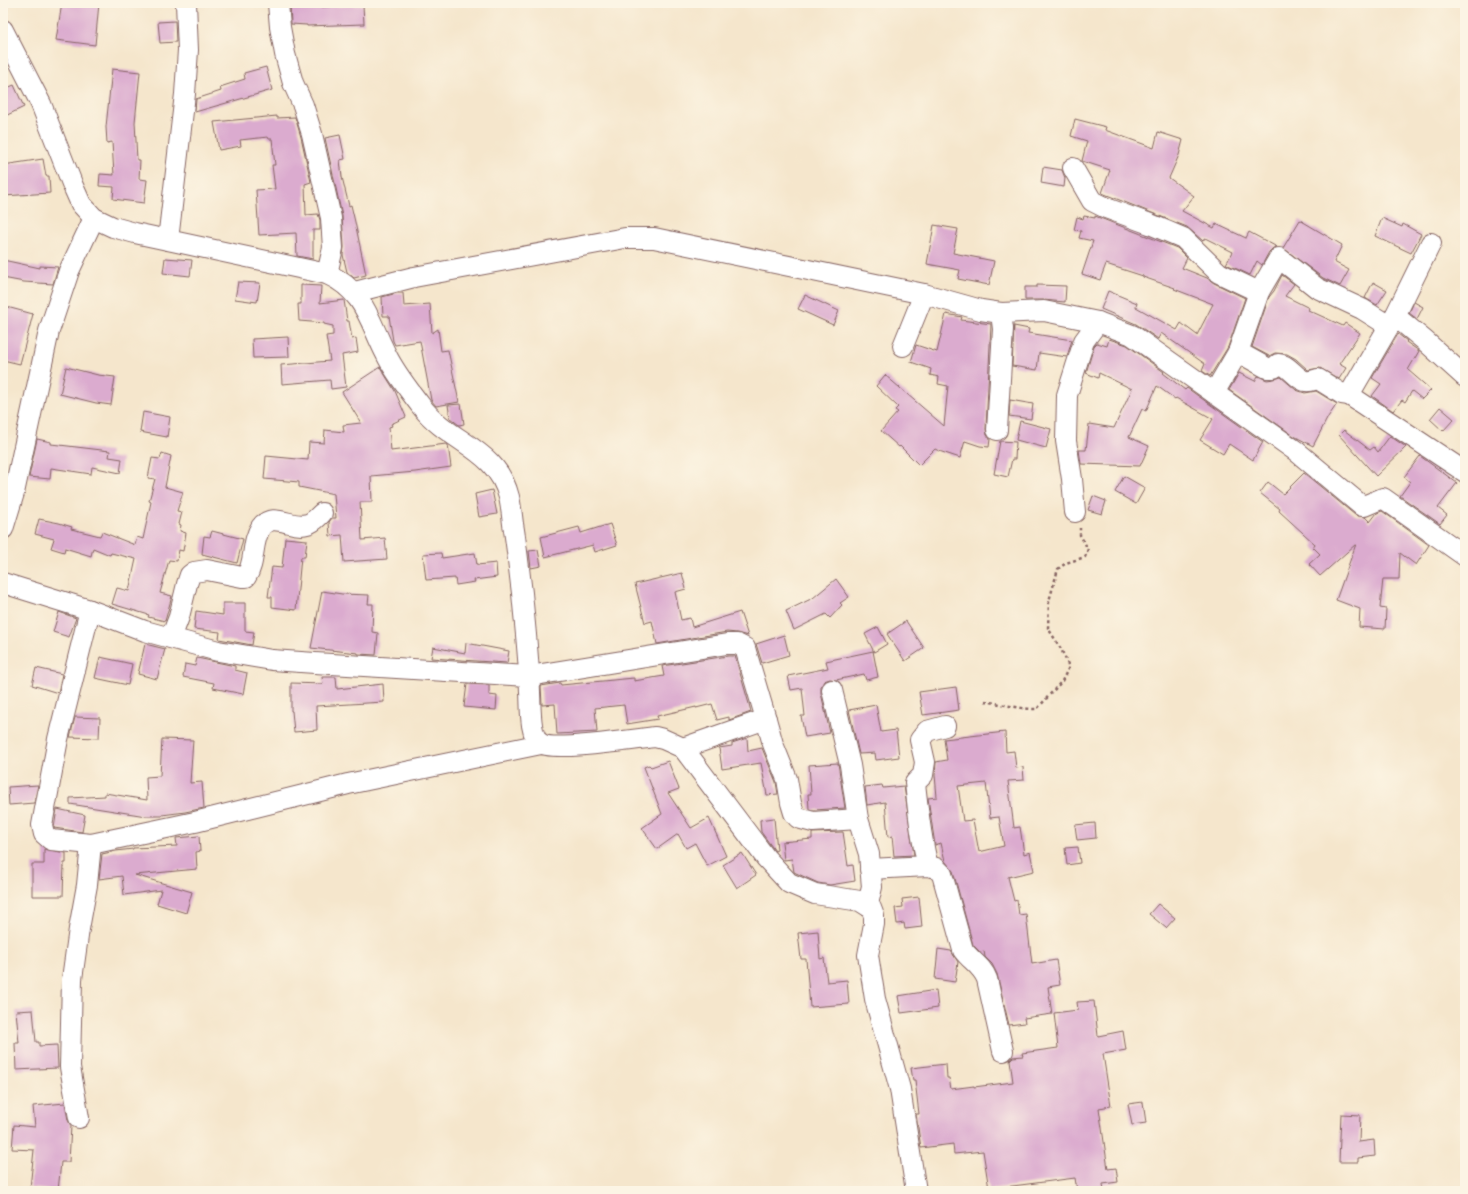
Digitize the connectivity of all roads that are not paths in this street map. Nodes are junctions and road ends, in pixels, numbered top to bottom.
1 (186, 3) edge
2 (278, 3) edge
3 (3, 30) edge
4 (1073, 168) dead end
5 (94, 218) junction
6 (168, 240) junction
7 (1431, 243) dead end
8 (328, 274) junction
9 (354, 292) junction
10 (1259, 292) junction
11 (924, 294) junction
12 (1001, 313) junction
13 (1392, 321) junction
14 (1098, 322) junction
15 (903, 346) dead end
16 (1238, 352) junction
17 (1465, 377) edge
18 (1214, 393) junction
19 (1349, 395) junction
20 (997, 430) dead end
21 (1465, 472) edge
22 (1075, 512) road end
23 (322, 513) dead end
24 (3, 529) edge
25 (1465, 556) edge
26 (3, 583) edge
27 (90, 610) junction
28 (171, 638) junction
29 (530, 676) junction
30 (832, 690) dead end
31 (766, 719) junction
32 (945, 726) dead end
33 (541, 744) junction
34 (683, 748) junction
35 (858, 819) junction
36 (91, 844) junction
37 (928, 866) junction
38 (870, 868) junction
39 (868, 904) junction
40 (1002, 1051) dead end
41 (80, 1118) dead end
42 (916, 1191) edge

1 - 6 street
2 - 8 street
3 - 5 street
4 - 10 street
5 - 6 street
5 - 24 street
6 - 8 street
7 - 13 street
8 - 9 street
9 - 11 street
9 - 29 street
10 - 13 street
10 - 16 street
11 - 12 street
11 - 15 street
12 - 14 street
12 - 20 street
13 - 17 street
13 - 19 street
14 - 18 street
14 - 22 street
16 - 18 street
16 - 19 street
18 - 25 street
19 - 21 street
23 - 28 street
26 - 27 street
27 - 28 street
27 - 36 street
28 - 29 street
29 - 31 street
29 - 33 street
30 - 35 street
31 - 34 street
31 - 35 street
32 - 37 street
33 - 34 street
33 - 36 street
34 - 39 street
35 - 38 street
36 - 41 street
37 - 38 street
37 - 40 street
38 - 39 street
39 - 42 street

